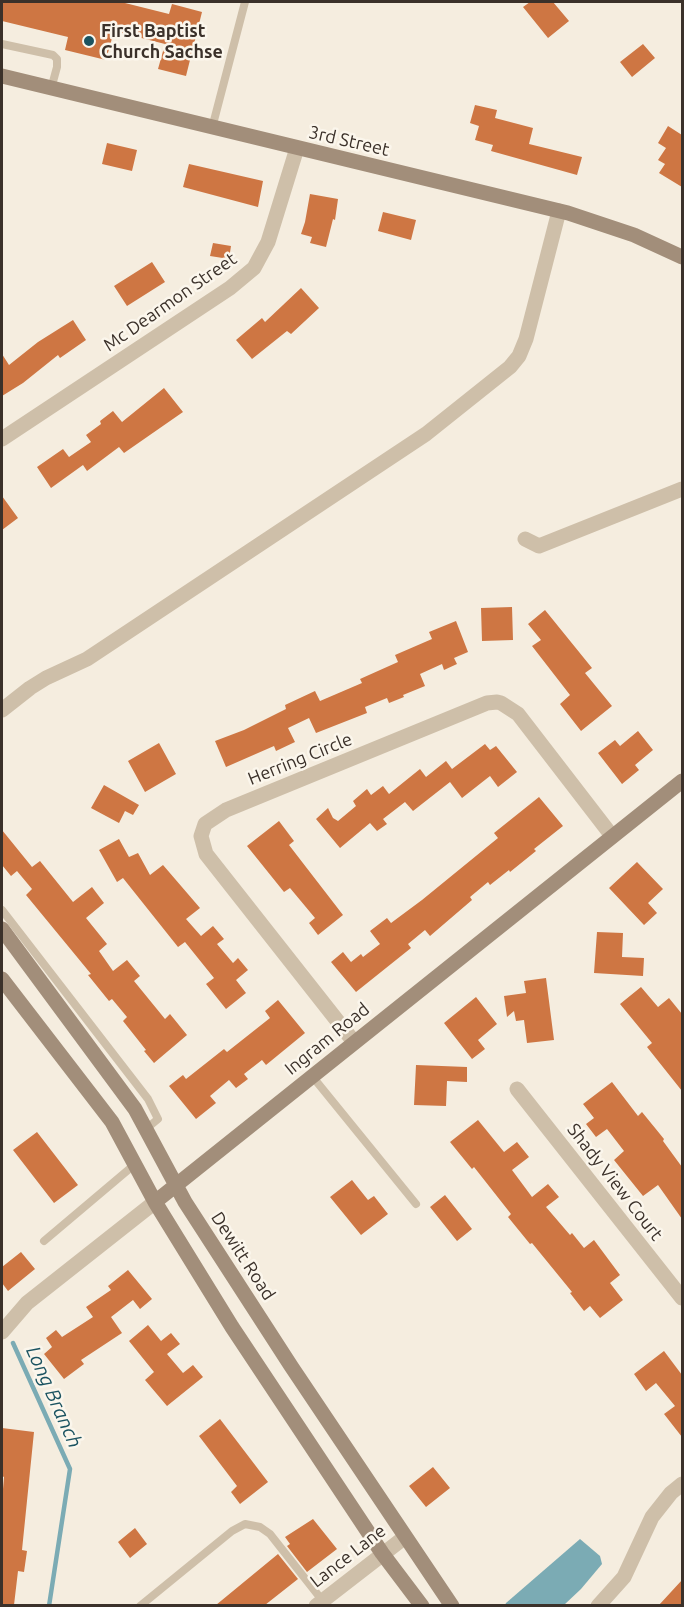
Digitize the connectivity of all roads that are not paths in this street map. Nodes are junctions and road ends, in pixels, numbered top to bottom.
1 (245, 2) edge
2 (2, 44) edge
3 (2, 76) edge
4 (51, 88) junction
5 (212, 128) junction
6 (297, 148) junction
7 (559, 211) junction
8 (682, 257) edge
9 (2, 439) edge
10 (682, 489) edge
11 (525, 539) dead end
12 (2, 710) edge
13 (682, 781) edge
14 (612, 836) junction
15 (2, 910) edge
16 (2, 929) edge
17 (2, 979) edge
18 (354, 1042) junction
19 (312, 1076) junction
20 (517, 1089) dead end
21 (146, 1129) junction
22 (123, 1143) junction
23 (134, 1165) junction
24 (176, 1185) junction
25 (155, 1202) junction
26 (416, 1204) dead end
27 (44, 1241) dead end
28 (682, 1298) edge
29 (2, 1332) edge
30 (682, 1484) edge
31 (405, 1537) junction
32 (382, 1552) junction
33 (319, 1603) edge
34 (140, 1605) edge
35 (422, 1605) edge
36 (452, 1605) edge
37 (598, 1605) edge

1 - 5 lane
2 - 4 lane
3 - 4 main road, 3rd Street
4 - 5 main road, 3rd Street
5 - 6 main road, 3rd Street
6 - 7 main road, 3rd Street
6 - 9 street, Mc Dearmon Street
7 - 8 main road, 3rd Street
7 - 12 street
10 - 11 street
13 - 14 main road, Ingram Road
14 - 18 main road, Ingram Road
14 - 18 street, Herring Circle
15 - 21 lane
16 - 21 main road, Dewitt Road
17 - 22 main road
18 - 19 main road, Ingram Road
19 - 24 main road, Ingram Road
19 - 26 lane
20 - 28 street, Shady View Court
21 - 22 main road
21 - 24 main road, Dewitt Road
22 - 23 main road
23 - 25 main road
23 - 27 lane
24 - 25 main road, Ingram Road
24 - 31 main road, Dewitt Road
25 - 29 street, Ingram Road
25 - 32 main road
30 - 37 street
31 - 32 street, Lance Lane
31 - 36 main road, Dewitt Road
32 - 33 street, Lance Lane
32 - 35 main road
33 - 34 lane

